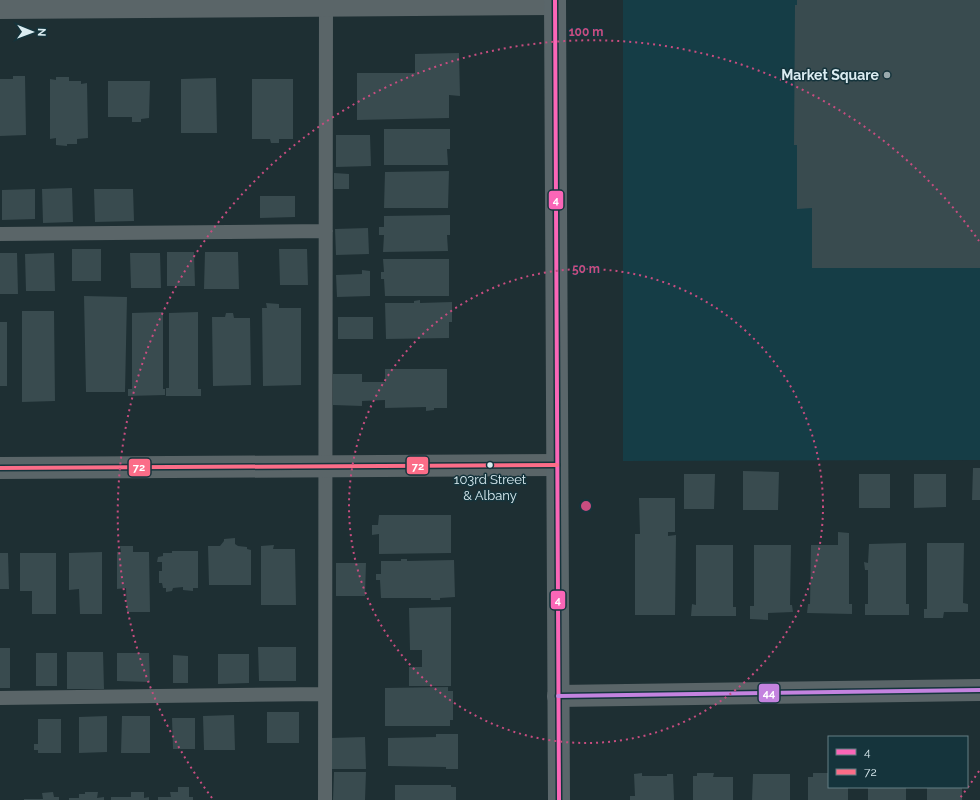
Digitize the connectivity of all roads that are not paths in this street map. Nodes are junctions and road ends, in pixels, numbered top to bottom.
1 (555, 2) edge
2 (326, 3) edge
3 (0, 8) edge
4 (326, 231) junction
5 (0, 234) edge
6 (326, 466) junction
7 (557, 466) junction
8 (0, 468) edge
9 (980, 690) edge
10 (325, 694) junction
11 (558, 696) junction
12 (0, 698) edge
13 (325, 800) edge
14 (559, 800) edge

1 - 2 street
1 - 7 main road
2 - 3 street
2 - 4 lane
4 - 5 lane
4 - 6 lane
6 - 7 street
6 - 8 street
6 - 10 lane
7 - 11 main road
9 - 11 street
10 - 12 lane
10 - 13 lane
11 - 14 main road

